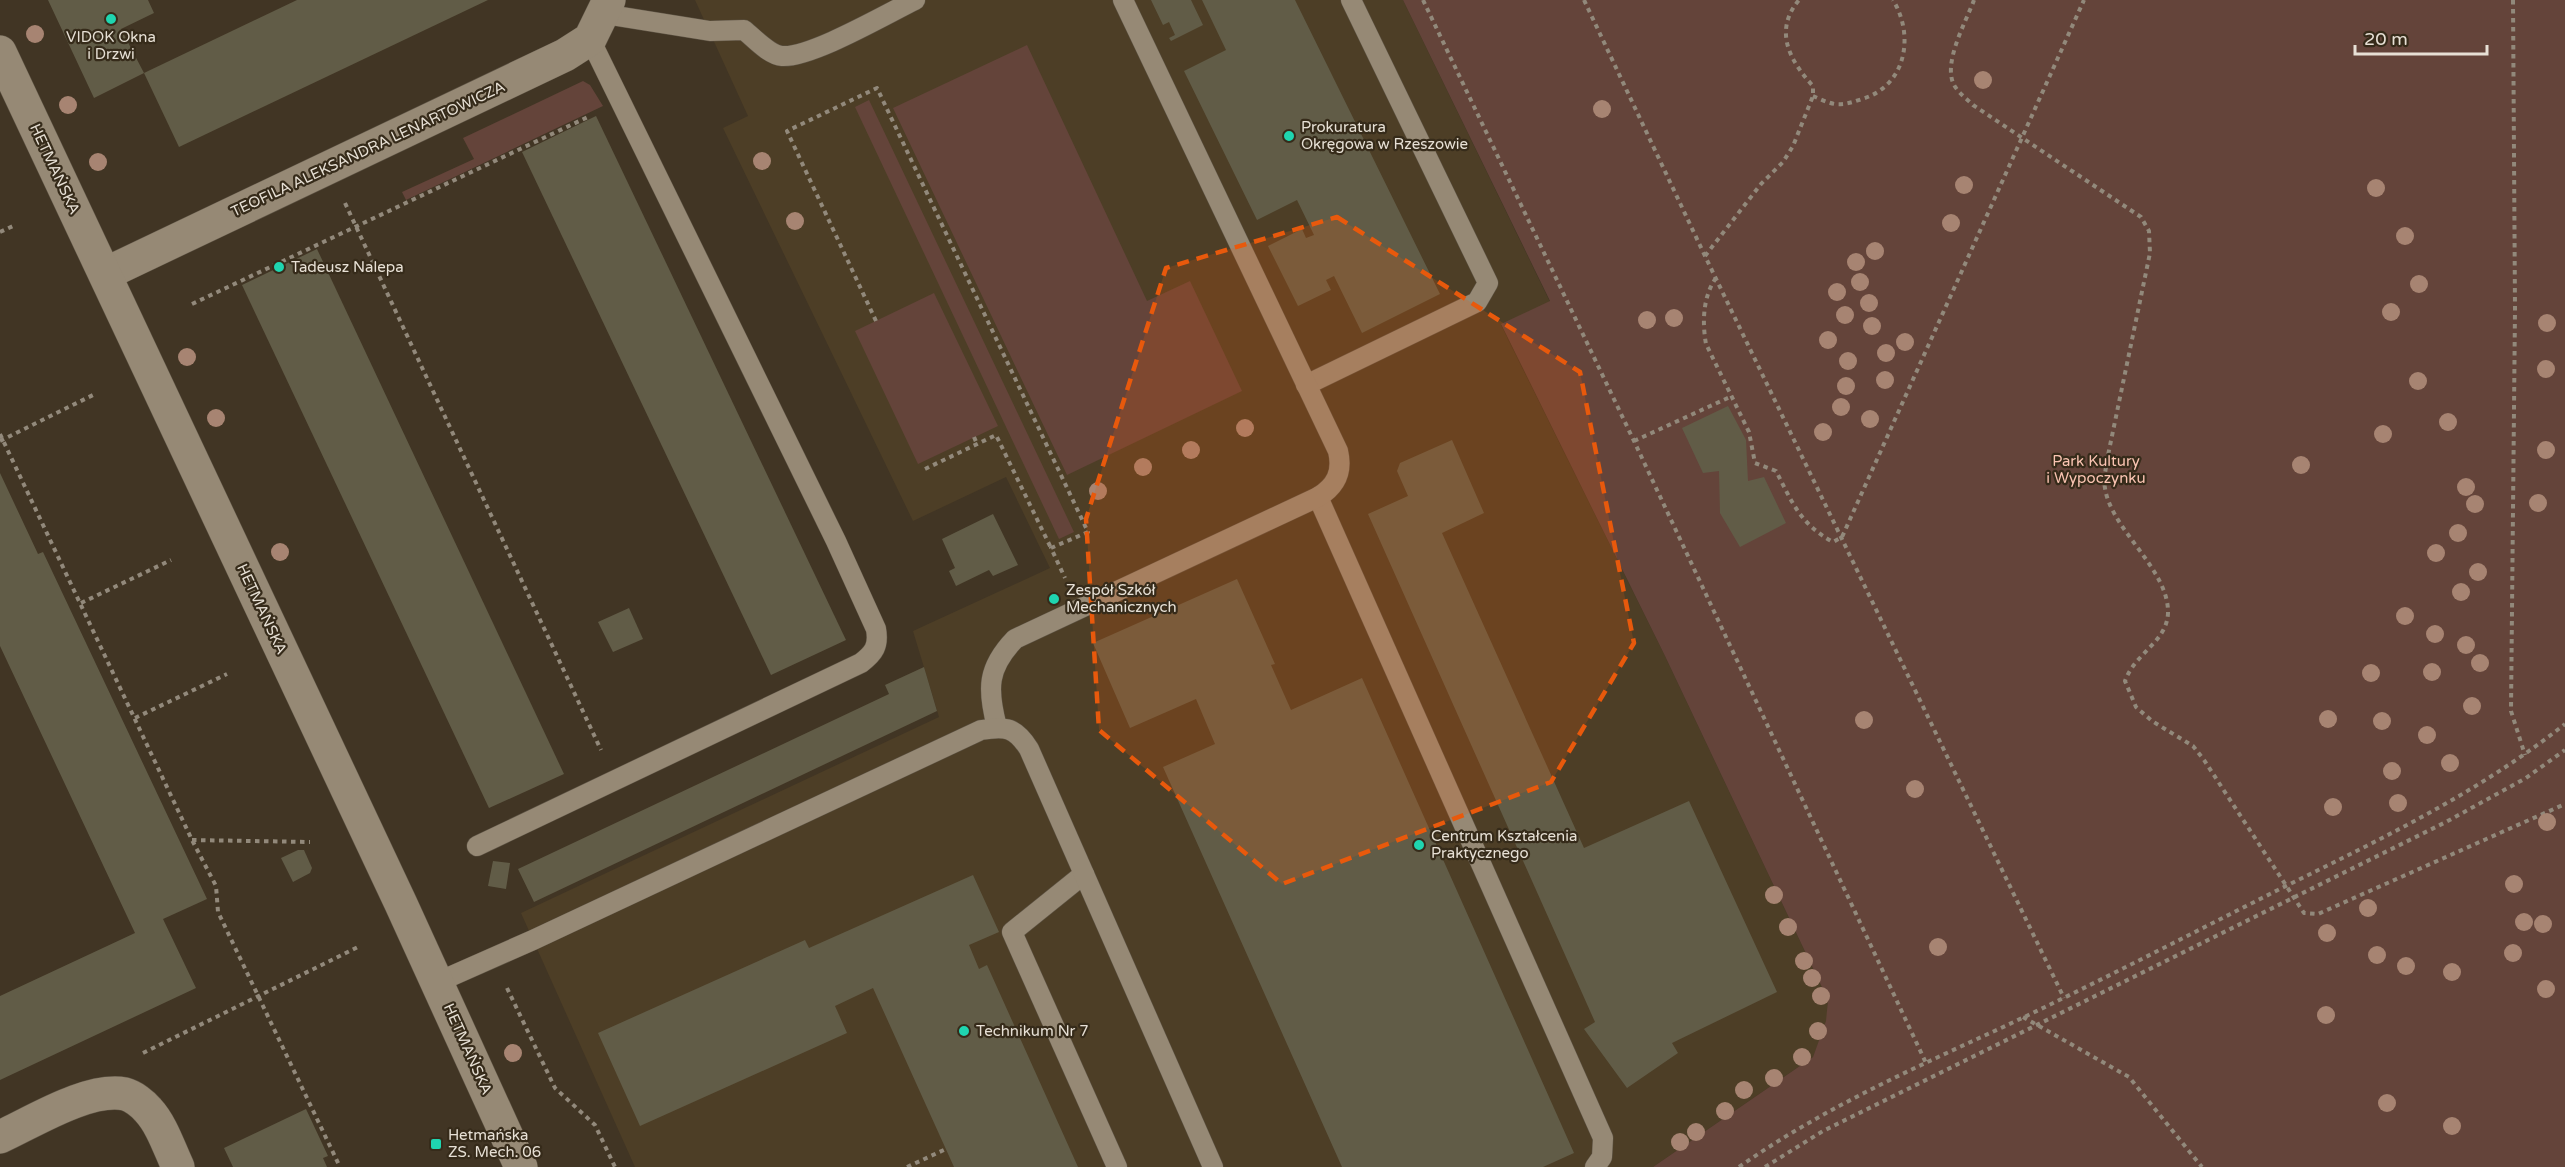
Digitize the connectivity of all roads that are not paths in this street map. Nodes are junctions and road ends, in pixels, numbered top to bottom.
1 (915, 0) edge
2 (1123, 0) edge
3 (1351, 0) edge
4 (601, 18) edge
5 (0, 52) edge
6 (105, 274) junction
7 (1306, 385) junction
8 (1318, 497) junction
9 (997, 727) junction
10 (477, 846) dead end
11 (1084, 874) junction
12 (438, 982) junction
13 (0, 1137) edge
14 (178, 1167) edge
15 (521, 1167) edge
16 (1117, 1167) edge
17 (1213, 1167) edge
18 (1595, 1167) edge

1 - 4 lane
2 - 7 lane
3 - 7 lane
4 - 6 street, TEOFILA ALEKSANDRA LENARTOWICZA
4 - 10 lane
5 - 6 street, HETMAŃSKA
6 - 12 street, HETMAŃSKA
7 - 8 lane
8 - 9 lane
8 - 18 lane
9 - 11 lane
9 - 12 lane
11 - 16 lane
11 - 17 lane
12 - 15 street, HETMAŃSKA
13 - 14 street

